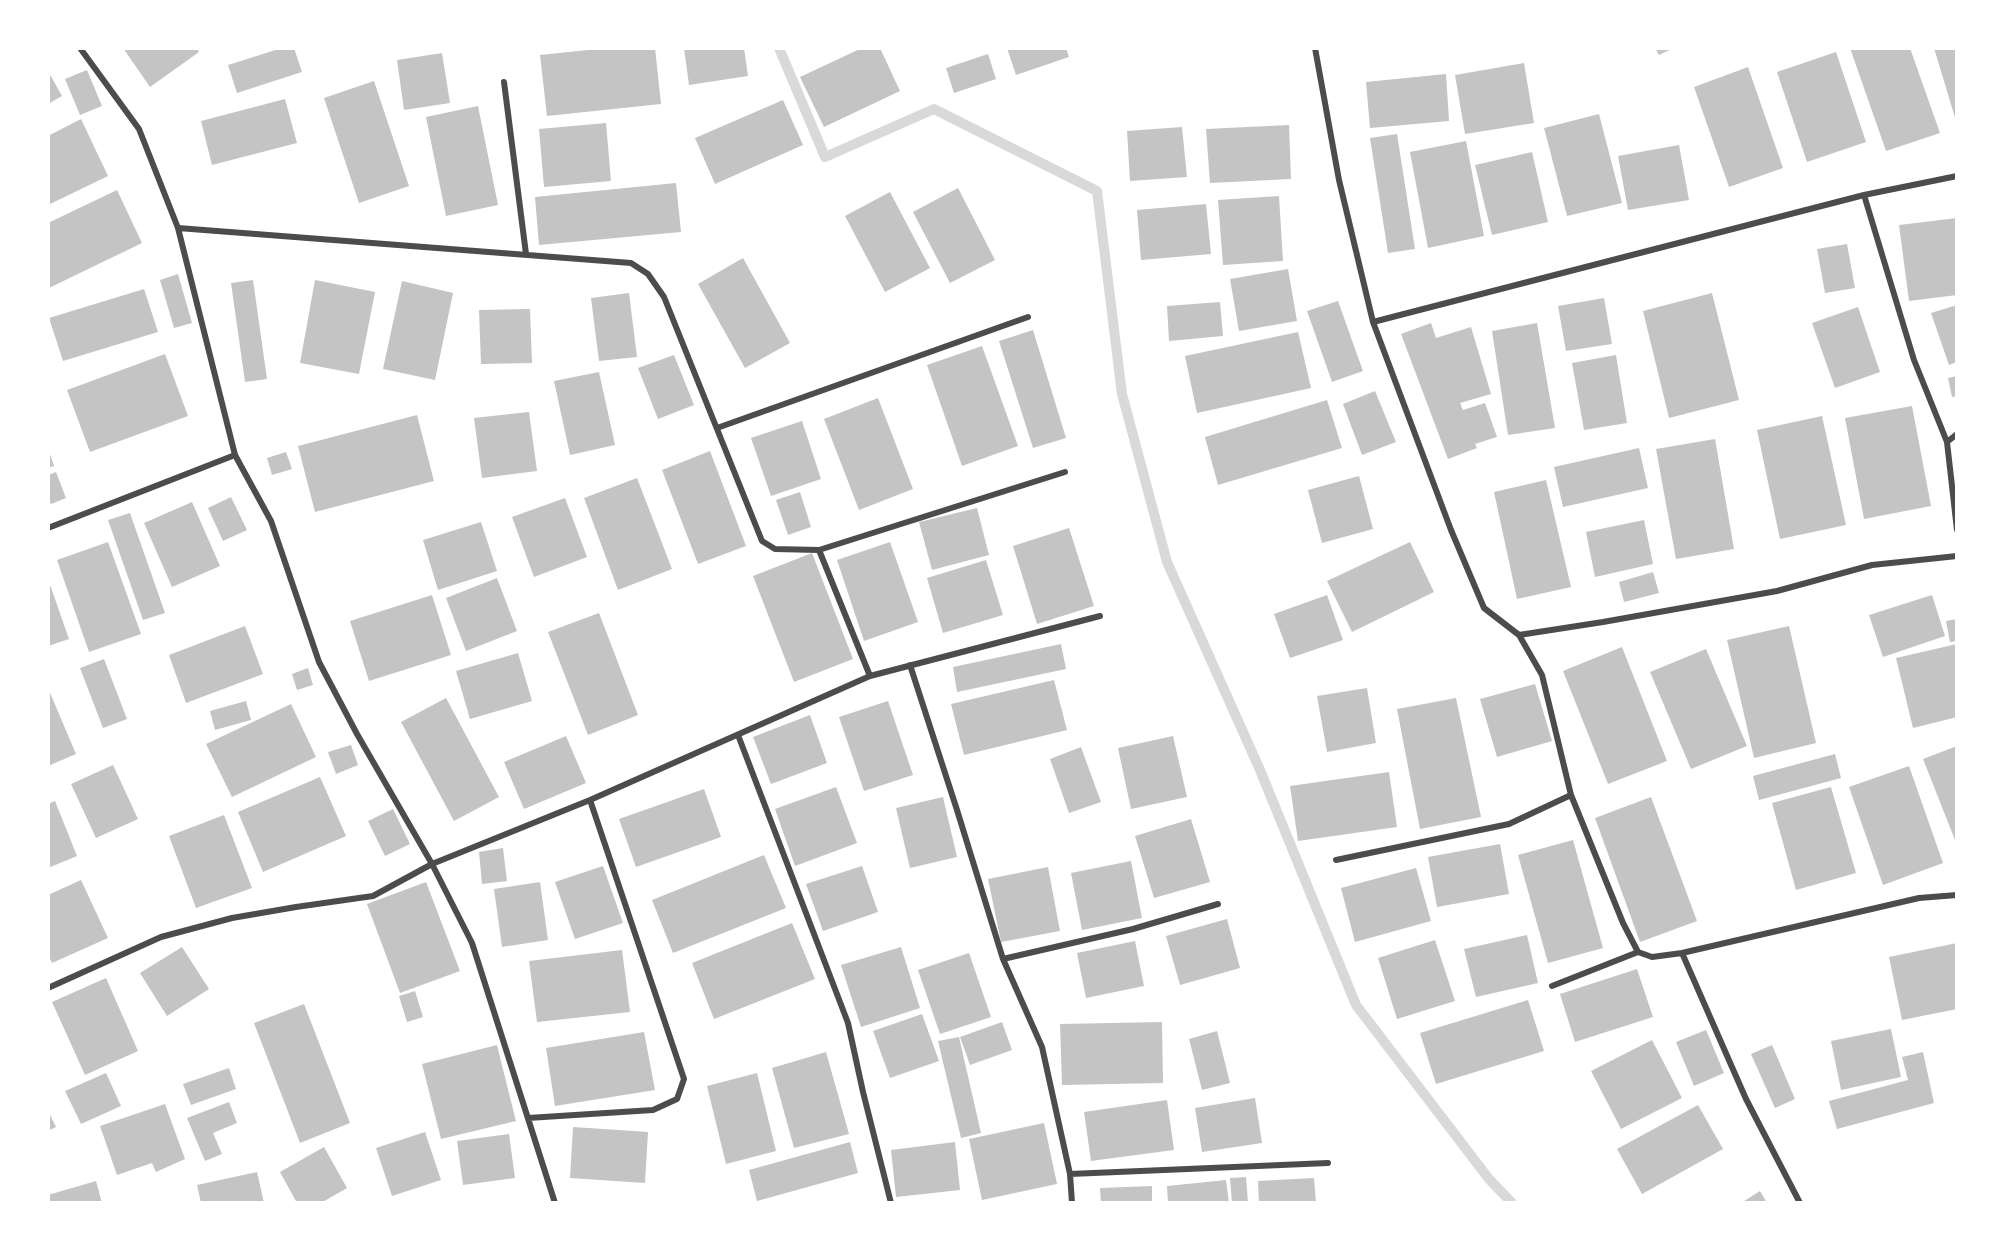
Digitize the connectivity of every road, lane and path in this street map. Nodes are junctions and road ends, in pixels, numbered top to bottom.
1 (80, 48) edge
2 (1315, 48) edge
3 (504, 82) dead end
4 (1957, 176) edge
5 (1864, 195) junction
6 (178, 228) junction
7 (526, 254) junction
8 (1028, 317) dead end
9 (1373, 322) junction
10 (717, 428) junction
11 (1957, 434) edge
12 (1947, 442) junction
13 (235, 455) junction
14 (1065, 472) dead end
15 (48, 528) edge
16 (1957, 530) edge
17 (819, 550) junction
18 (1957, 556) edge
19 (1100, 616) dead end
20 (1519, 635) junction
21 (910, 665) junction
22 (870, 676) junction
23 (738, 735) junction
24 (1571, 795) junction
25 (590, 800) junction
26 (1336, 860) dead end
27 (432, 864) junction
28 (1957, 895) edge
29 (1218, 904) dead end
30 (1638, 952) junction
31 (1682, 953) junction
32 (1003, 959) junction
33 (1552, 986) dead end
34 (48, 988) edge
35 (528, 1118) junction
36 (1328, 1163) dead end
37 (1070, 1174) junction
38 (555, 1203) edge
39 (891, 1203) edge
40 (1072, 1203) edge
41 (1800, 1203) edge

1 - 6 street
2 - 9 street
3 - 7 street
4 - 5 street
5 - 9 street
5 - 12 street
6 - 7 street
6 - 13 street
7 - 10 street
8 - 10 street
9 - 20 street
10 - 17 street
11 - 12 street
12 - 16 street
13 - 15 street
13 - 27 street
14 - 17 street
17 - 22 street
18 - 20 street
19 - 21 street
20 - 24 street
21 - 22 street
21 - 32 street
22 - 23 street
23 - 25 street
23 - 39 street
24 - 26 street
24 - 30 street
25 - 27 street
25 - 35 street
27 - 34 street
27 - 35 street
28 - 31 street
29 - 32 street
30 - 31 street
30 - 33 street
31 - 41 street
32 - 37 street
35 - 38 street
36 - 37 street
37 - 40 street

